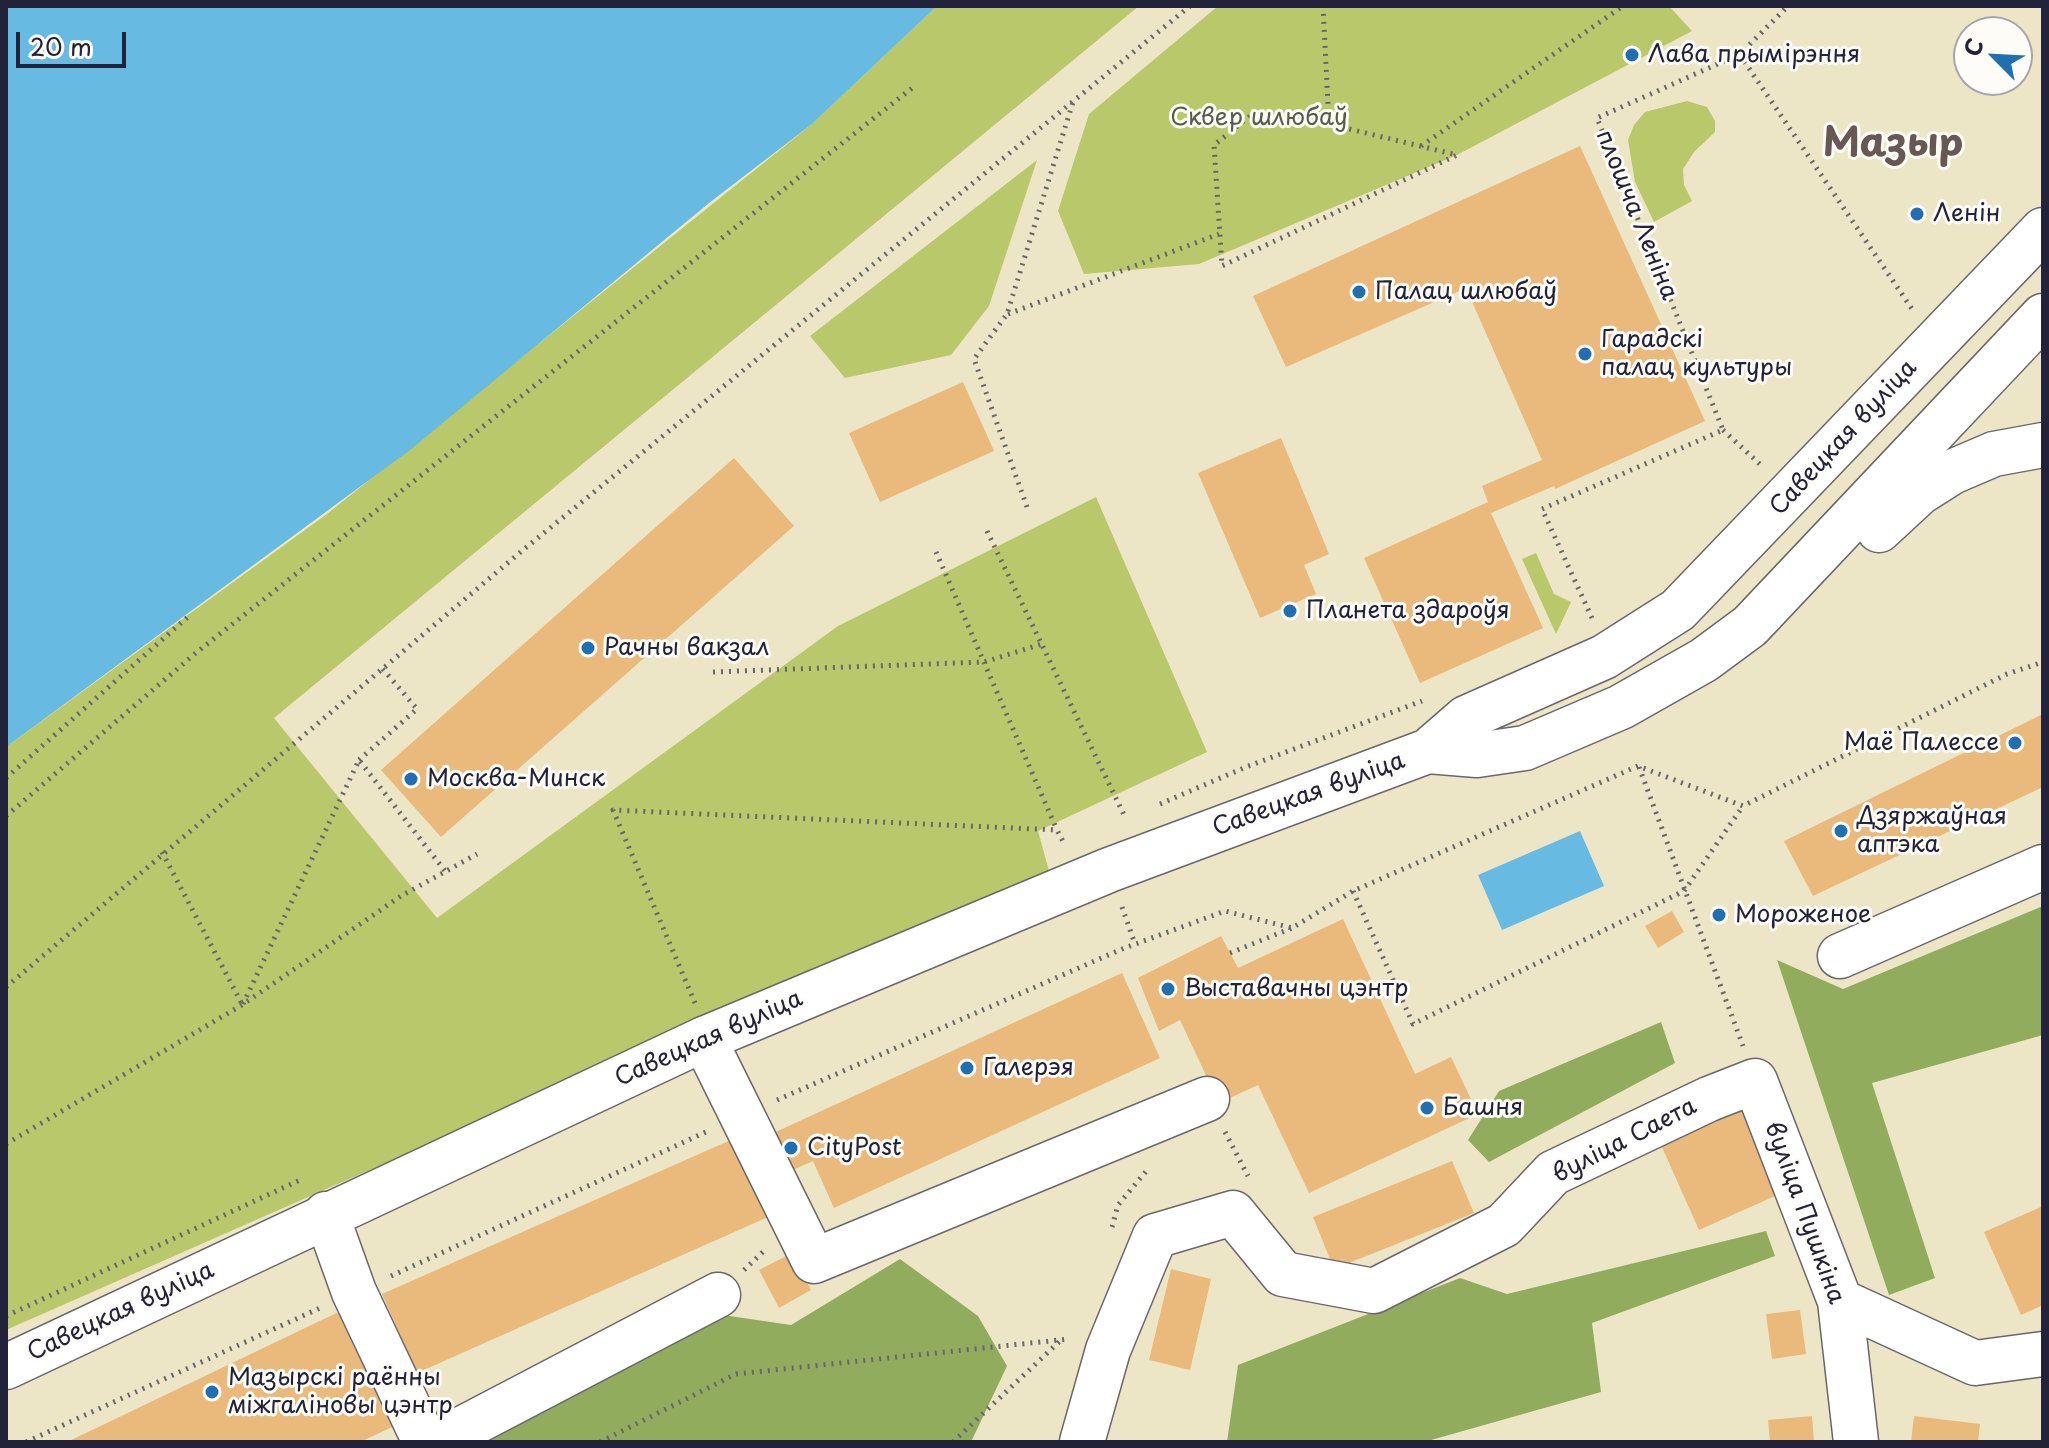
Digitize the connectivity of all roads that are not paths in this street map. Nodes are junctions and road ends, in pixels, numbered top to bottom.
1 (2035, 247) edge
2 (2041, 321) edge
3 (2043, 445) edge
4 (1750, 626) junction
5 (1428, 751) junction
6 (2043, 867) edge
7 (1840, 956) dead end
8 (700, 1022) junction
9 (1755, 1081) joint
10 (1207, 1099) dead end
11 (326, 1214) junction
12 (718, 1295) dead end
13 (1840, 1301) junction
14 (2043, 1354) edge
15 (6, 1367) edge
16 (425, 1442) edge
17 (437, 1442) edge
18 (1082, 1442) edge
19 (1856, 1442) edge

1 - 2 main road
1 - 5 main road, Савецкая вуліца
2 - 4 main road, Савецкая вуліца
3 - 4 main road
4 - 5 main road, Савецкая вуліца
5 - 8 main road, Савецкая вуліца
6 - 7 main road
8 - 10 main road
8 - 11 main road, Савецкая вуліца
9 - 13 main road, вуліца Пушкіна
9 - 18 main road, вуліца Саета
11 - 15 main road, Савецкая вуліца
11 - 16 main road
12 - 17 main road
13 - 14 main road
13 - 19 main road, вуліца Пушкіна

